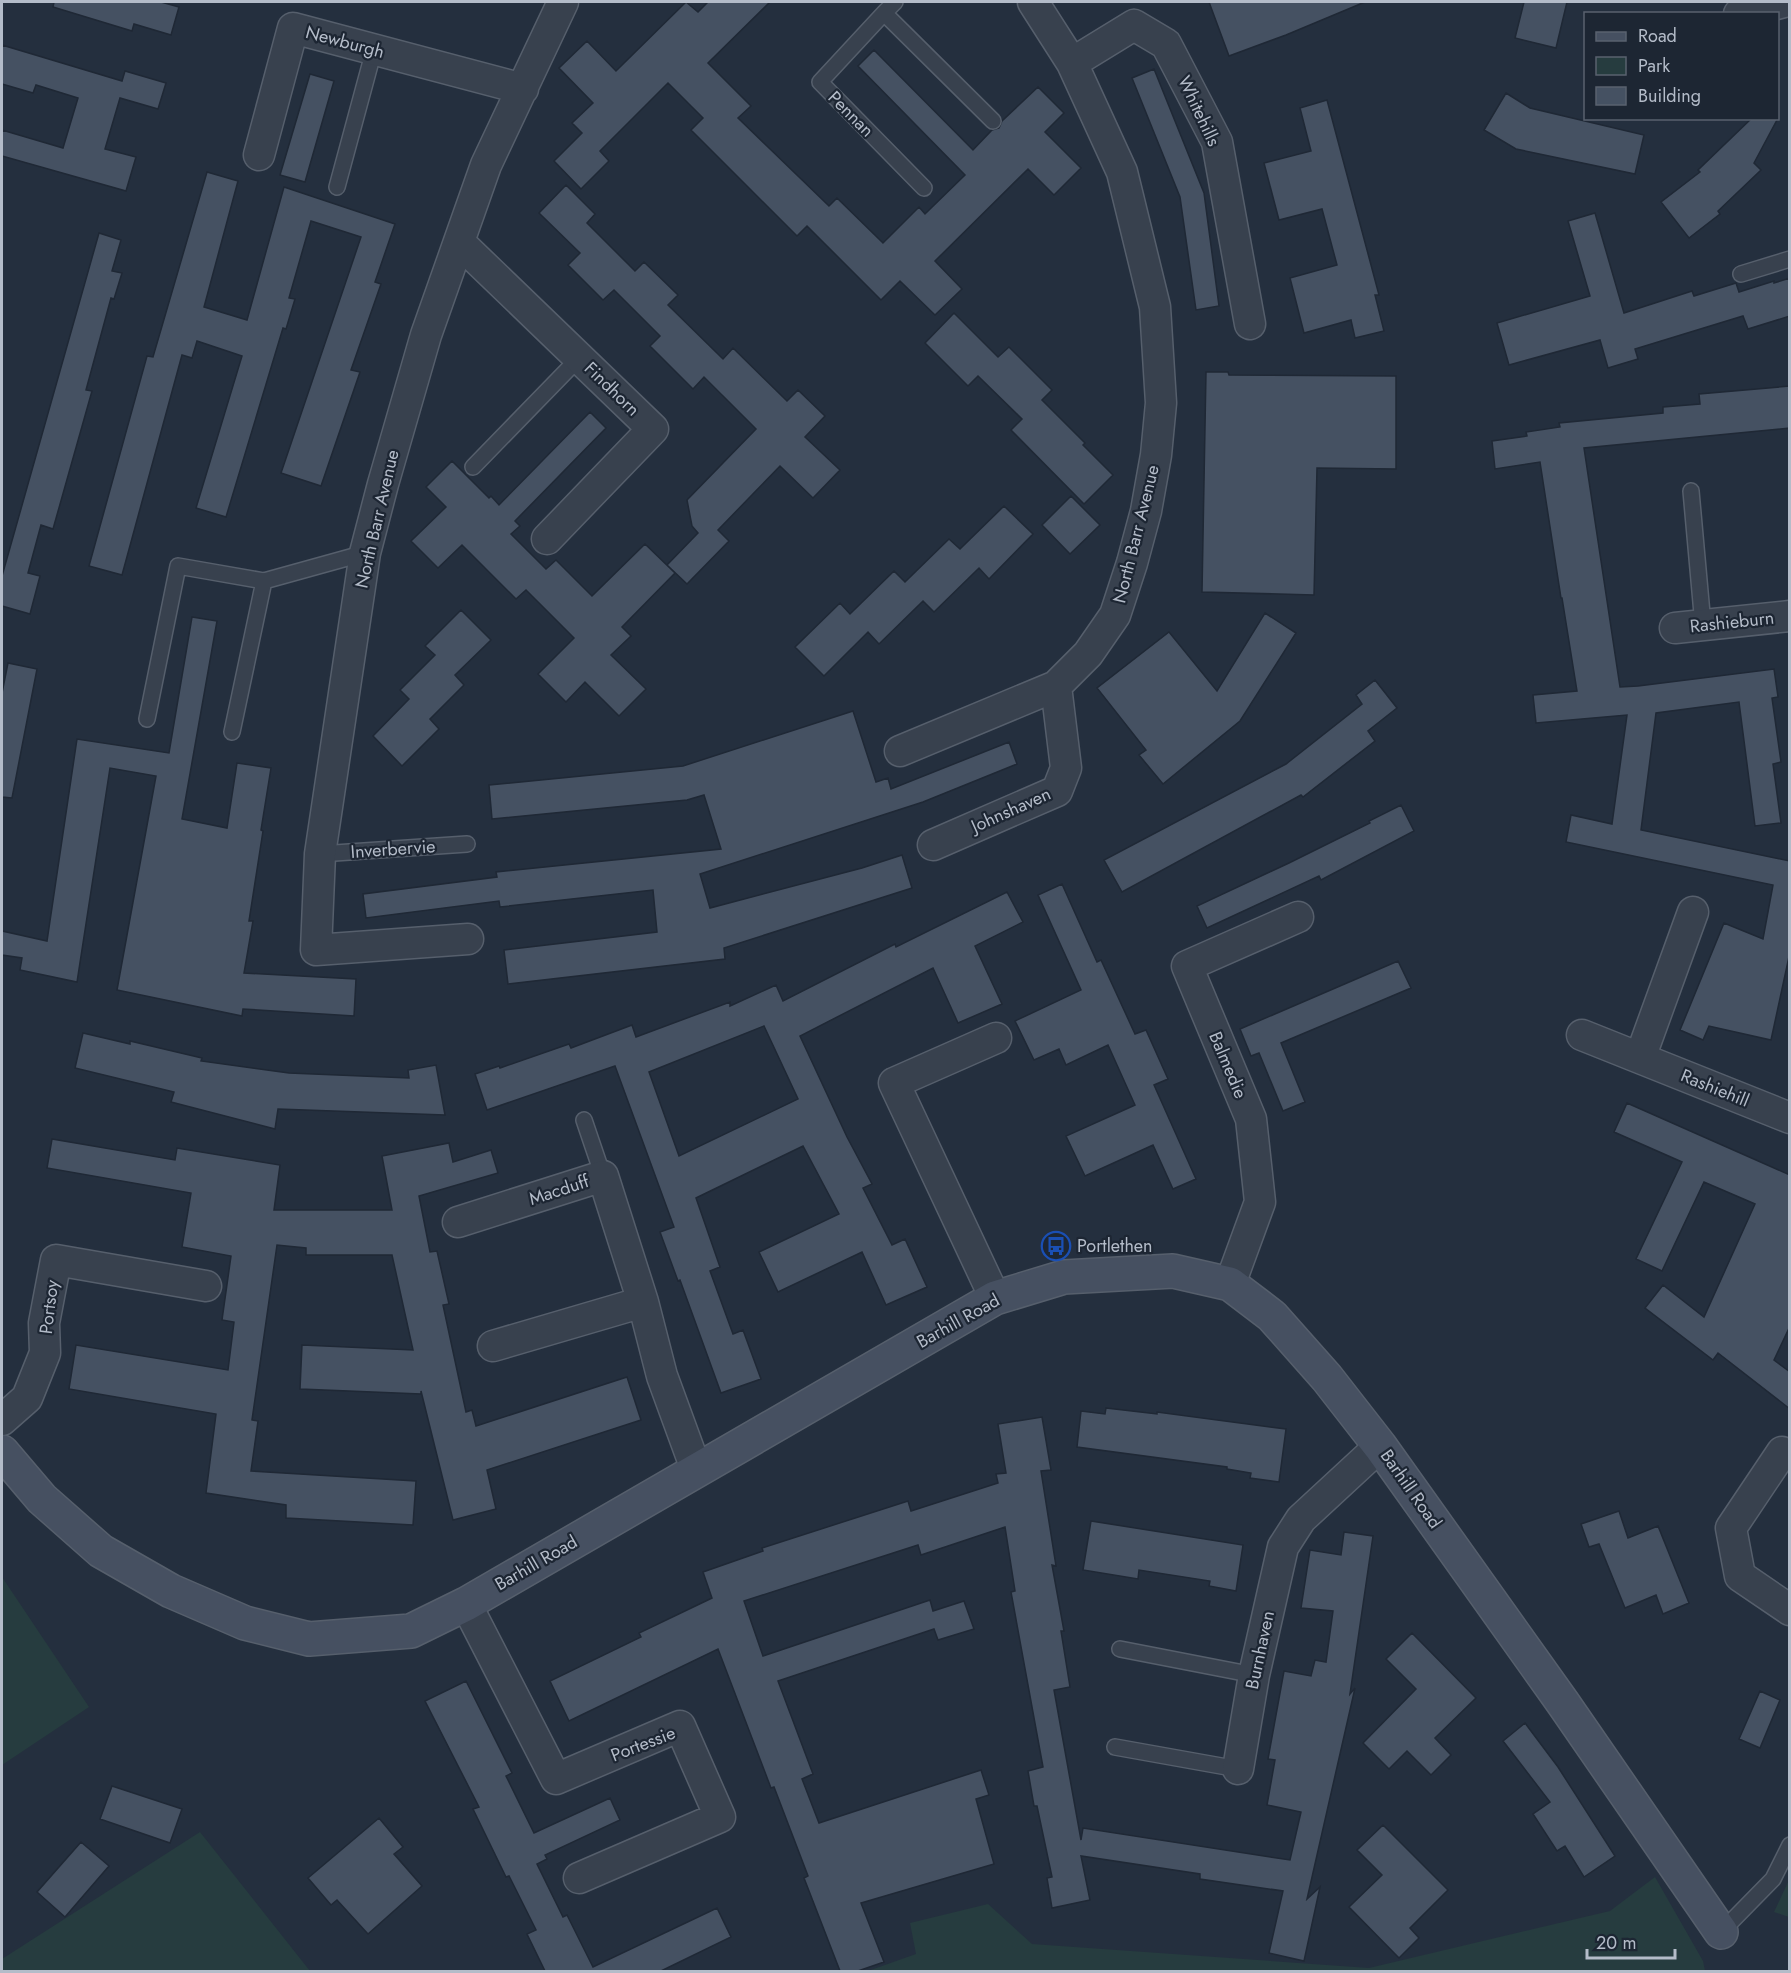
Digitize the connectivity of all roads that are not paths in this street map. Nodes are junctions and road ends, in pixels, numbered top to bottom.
1 (562, 2) edge
2 (895, 2) edge
3 (1033, 2) edge
4 (1784, 2) edge
5 (1746, 12) edge
6 (884, 13) junction
7 (374, 50) junction
8 (1072, 63) junction
9 (523, 89) junction
10 (993, 121) dead end
11 (259, 155) dead end
12 (337, 187) dead end
13 (924, 188) dead end
14 (460, 243) junction
15 (1790, 259) edge
16 (1741, 274) dead end
17 (1250, 324) dead end
18 (580, 357) junction
19 (473, 467) dead end
20 (1691, 491) dead end
21 (548, 539) dead end
22 (365, 553) junction
23 (264, 581) junction
24 (1790, 616) edge
25 (1689, 626) joint
26 (1056, 686) junction
27 (147, 719) dead end
28 (232, 732) dead end
29 (900, 751) dead end
30 (466, 844) dead end
31 (933, 845) dead end
32 (320, 854) junction
33 (1693, 912) dead end
34 (1298, 917) dead end
35 (468, 939) dead end
36 (1582, 1035) dead end
37 (996, 1038) dead end
38 (1640, 1058) junction
39 (1790, 1118) edge
40 (584, 1120) dead end
41 (603, 1176) junction
42 (458, 1222) dead end
43 (1230, 1284) junction
44 (206, 1286) dead end
45 (995, 1298) junction
46 (643, 1302) junction
47 (493, 1346) dead end
48 (2, 1420) edge
49 (1380, 1446) junction
50 (2, 1452) edge
51 (1782, 1452) dead end
52 (696, 1469) junction
53 (466, 1604) junction
54 (1790, 1610) edge
55 (1120, 1649) dead end
56 (1254, 1675) junction
57 (1115, 1747) dead end
58 (1238, 1769) joint
59 (1790, 1845) edge
60 (579, 1878) dead end
61 (1721, 1932) joint

1 - 9 street, North Barr Avenue
2 - 6 lane, Pennan
3 - 8 street, North Barr Avenue
4 - 5 street
6 - 10 lane
6 - 13 lane, Pennan
7 - 9 street, Newburgh
7 - 11 street, Newburgh
7 - 12 lane
8 - 17 street, Whitehills
8 - 26 street, North Barr Avenue
9 - 14 street, North Barr Avenue
14 - 18 street, Findhorn
14 - 22 street, North Barr Avenue
15 - 16 lane
18 - 19 lane
18 - 21 street, Findhorn
20 - 25 lane
22 - 23 lane
22 - 32 street, North Barr Avenue
23 - 27 lane
23 - 28 lane
24 - 25 street, Rashieburn
26 - 29 street, North Barr Avenue
26 - 31 street, Johnshaven
30 - 32 lane, Inverbervie
32 - 35 street, North Barr Avenue
33 - 38 street
34 - 43 street, Balmedie
36 - 38 street, Rashiehill
37 - 45 street
38 - 39 street, Rashiehill
40 - 41 lane
41 - 42 street, Macduff
41 - 46 street, Macduff
43 - 45 street, Barhill Road
43 - 49 street, Barhill Road
44 - 48 street, Portsoy
45 - 52 street, Barhill Road
46 - 47 street
46 - 52 street, Macduff
49 - 56 street, Burnhaven
49 - 61 street, Barhill Road
50 - 53 street, Barhill Road
51 - 54 street
52 - 53 street, Barhill Road
53 - 60 street, Portessie
55 - 56 lane
56 - 58 street, Burnhaven
57 - 58 lane, Burnhaven
59 - 61 lane

